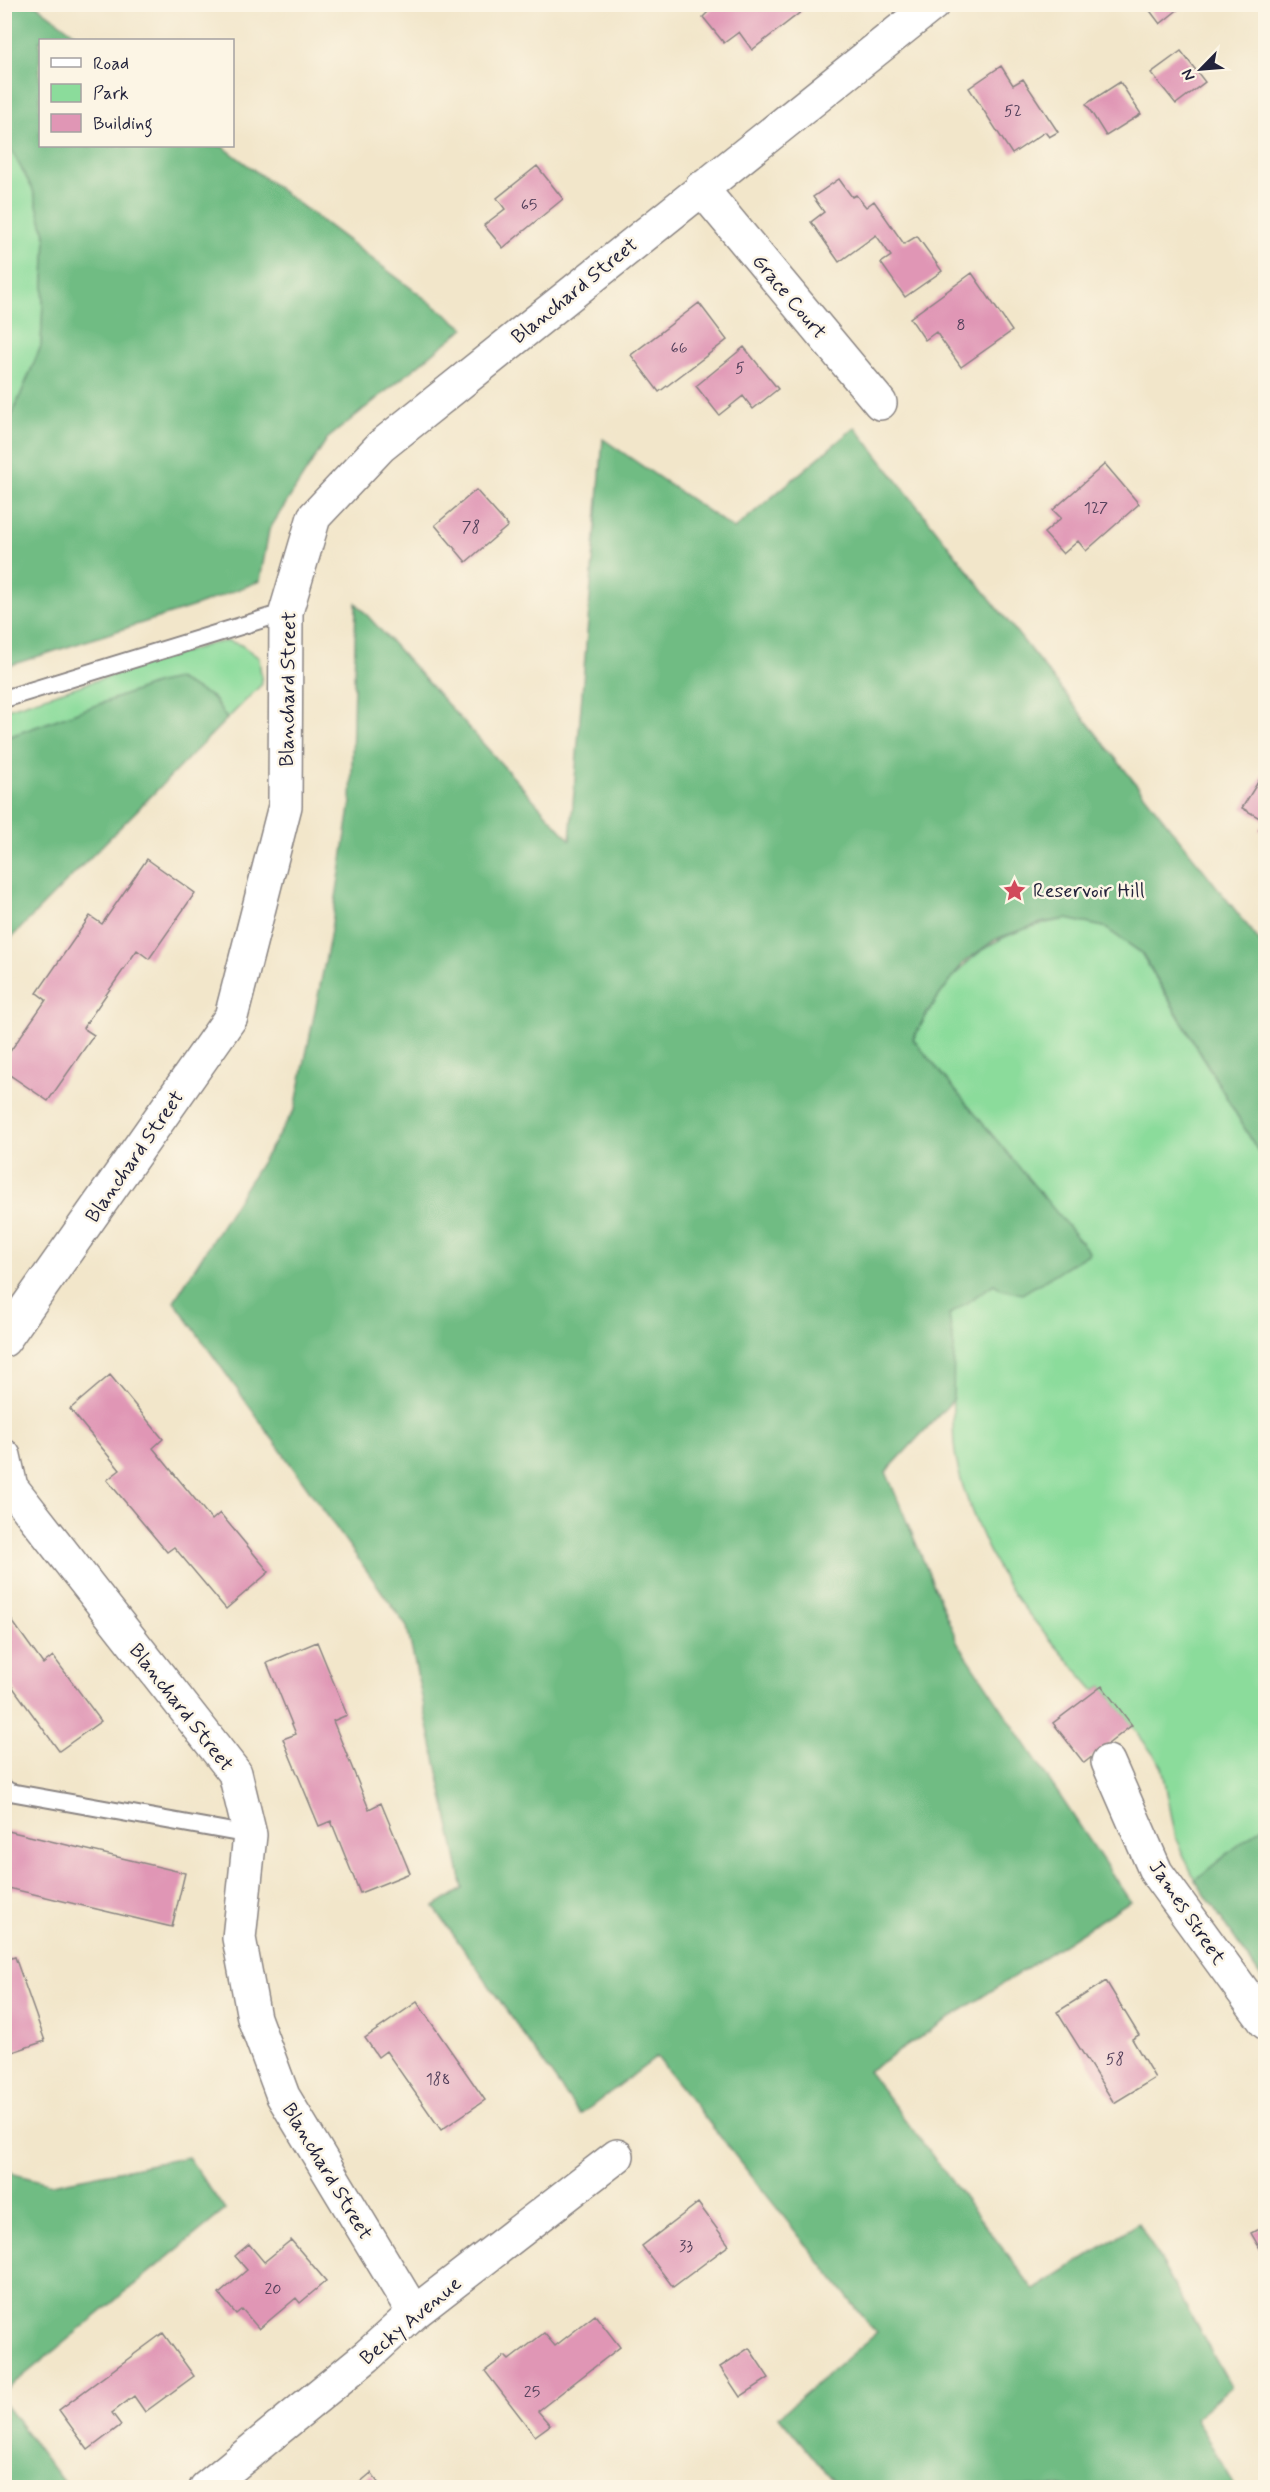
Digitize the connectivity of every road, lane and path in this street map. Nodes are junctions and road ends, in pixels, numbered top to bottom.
1 (933, 4) edge
2 (701, 188) junction
3 (880, 403) dead end
4 (286, 612) junction
5 (4, 699) edge
6 (4, 1340) edge
7 (4, 1456) edge
8 (1108, 1762) dead end
9 (4, 1788) edge
10 (250, 1835) junction
11 (1266, 2023) edge
12 (617, 2156) dead end
13 (414, 2313) junction
14 (206, 2487) edge

1 - 2 street, Blanchard Street
2 - 3 street, Grace Court
2 - 4 street, Blanchard Street
4 - 5 lane
4 - 6 street, Blanchard Street
7 - 10 street, Blanchard Street
8 - 11 street, James Street
9 - 10 lane
10 - 13 street, Blanchard Street
12 - 13 street, Becky Avenue
13 - 14 street, Becky Avenue

